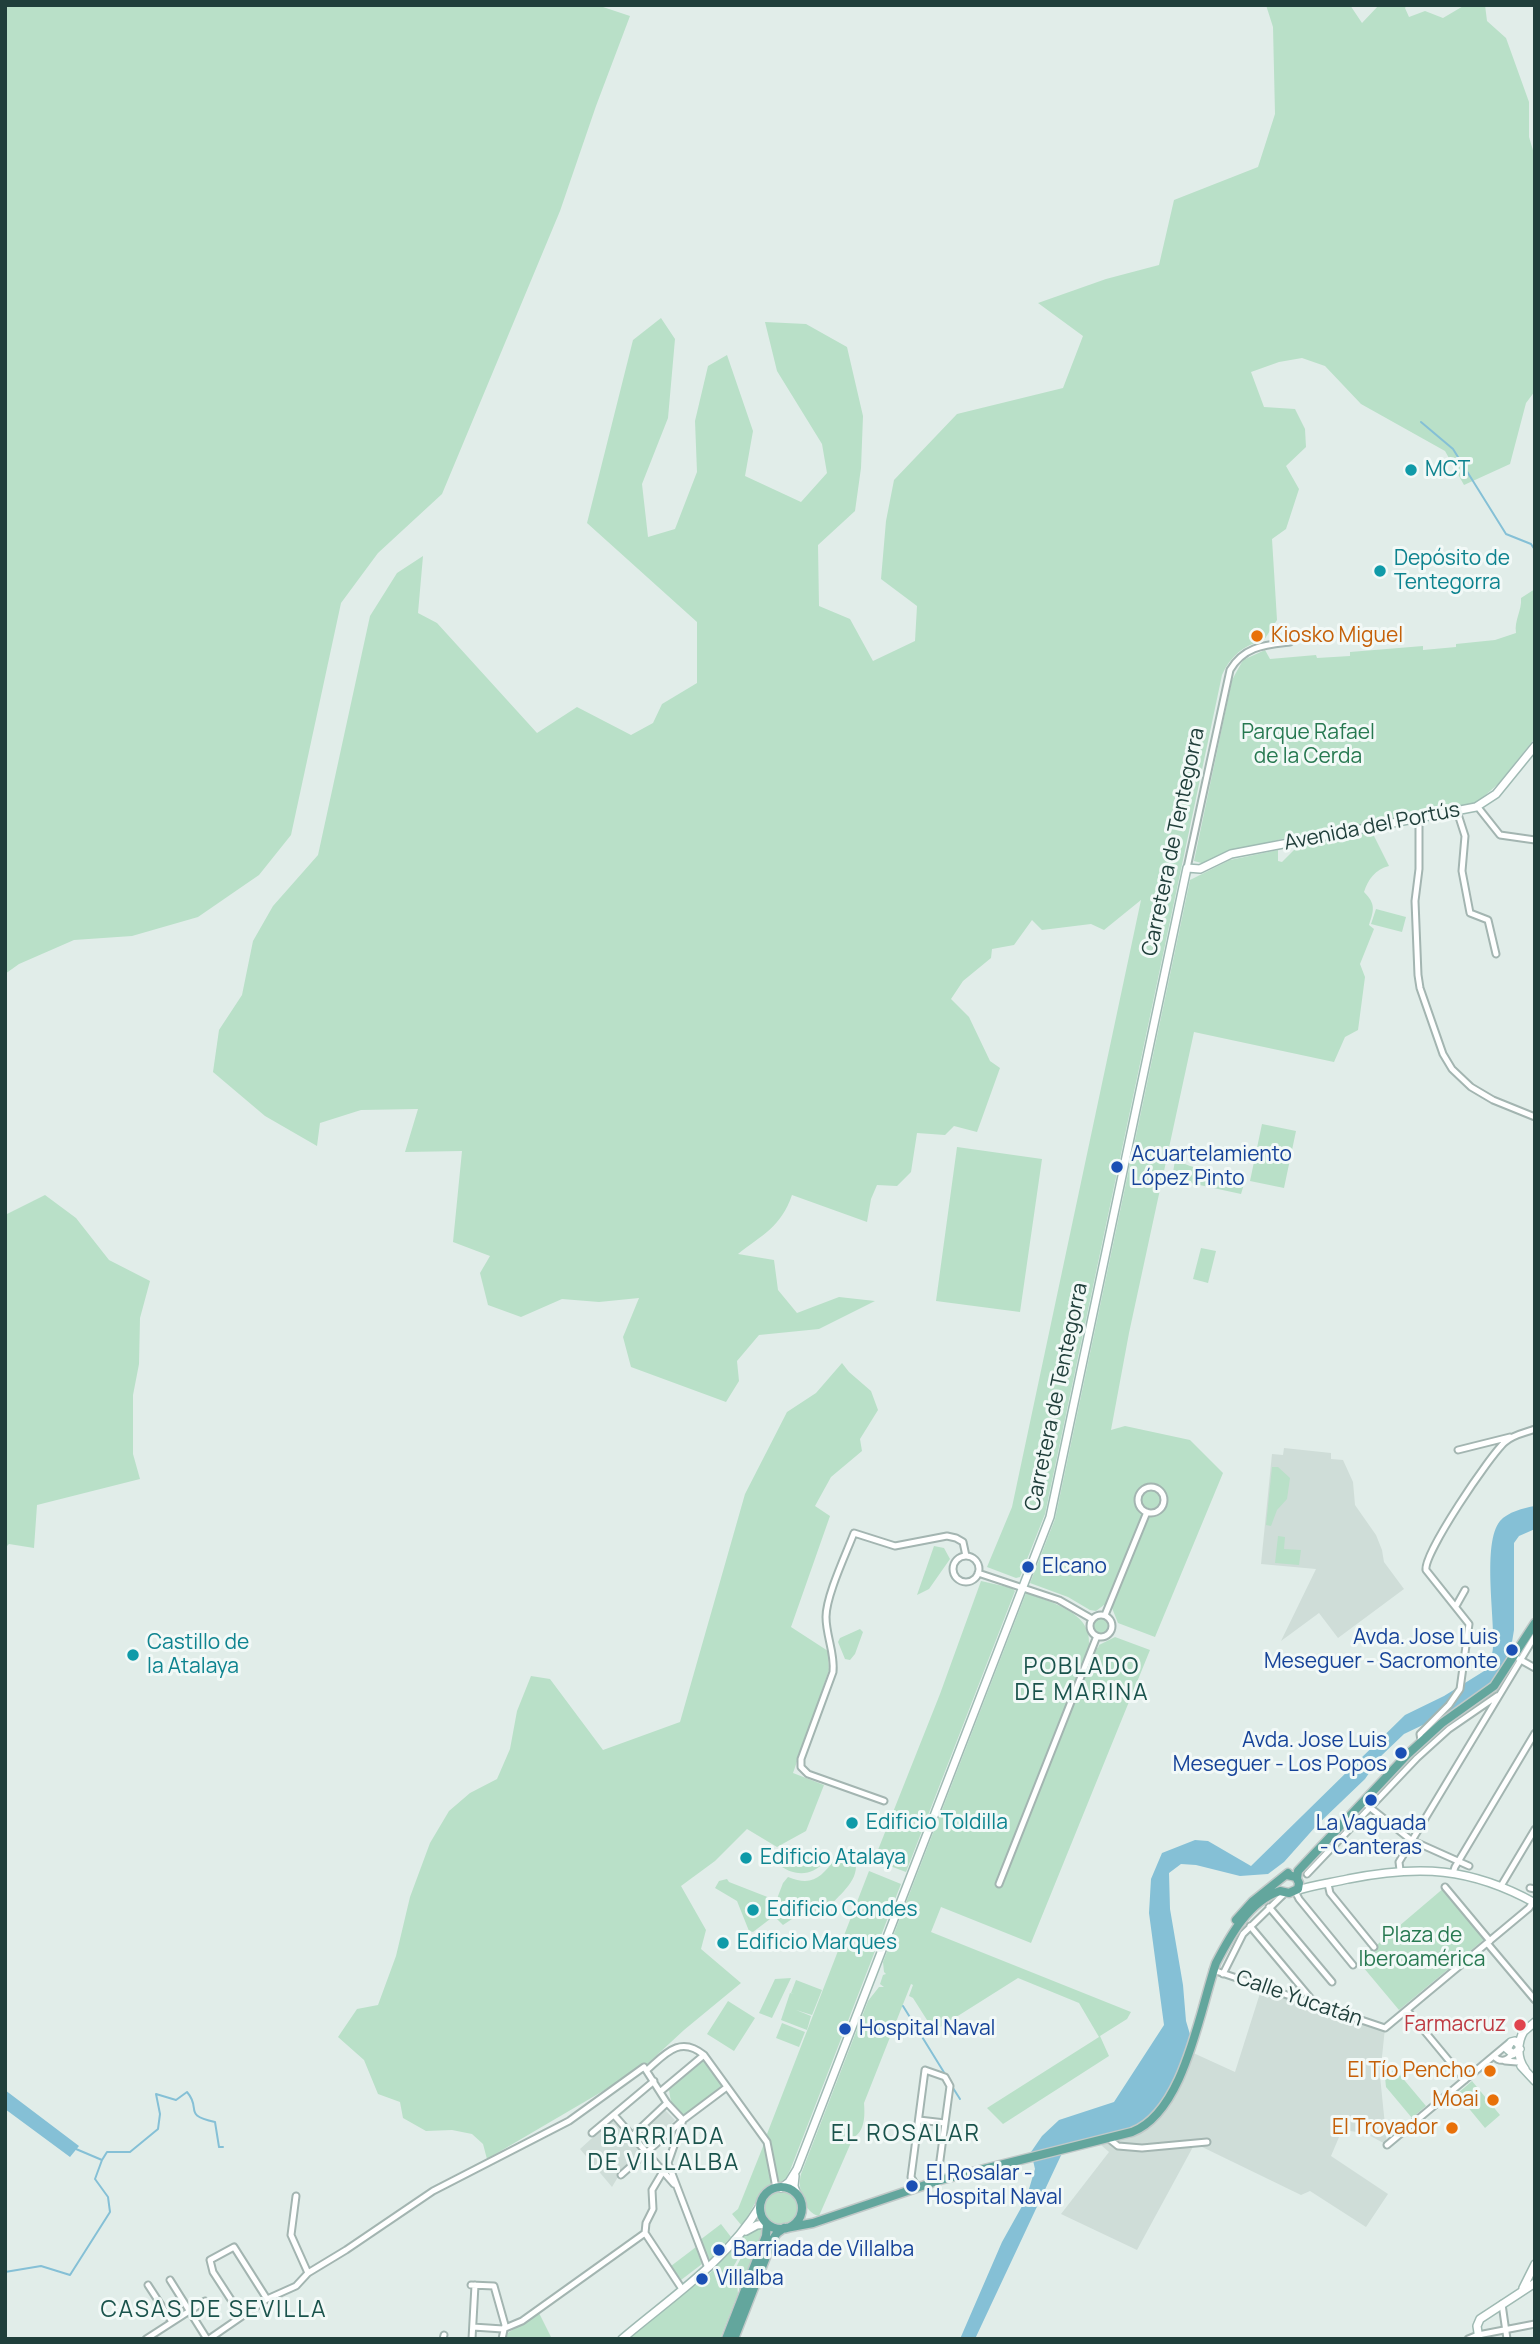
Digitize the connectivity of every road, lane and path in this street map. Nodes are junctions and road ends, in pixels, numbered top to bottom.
1 (1290, 642) dead end
2 (1535, 746) edge
3 (1477, 806) junction
4 (1457, 811) junction
5 (1419, 818) junction
6 (1535, 840) edge
7 (1187, 868) junction
8 (1496, 954) dead end
9 (1535, 1117) edge
10 (1535, 1429) edge
11 (1513, 1436) junction
12 (1458, 1450) dead end
13 (1147, 1512) junction
14 (966, 1556) junction
15 (979, 1572) junction
16 (1023, 1587) junction
17 (1465, 1590) dead end
18 (1456, 1606) junction
19 (1105, 1615) junction
20 (1092, 1619) junction
21 (1535, 1623) edge
22 (1097, 1636) junction
23 (1535, 1636) edge
24 (1518, 1658) junction
25 (1535, 1668) edge
26 (1500, 1694) junction
27 (1535, 1733) edge
28 (1421, 1741) junction
29 (884, 1801) dead end
30 (1367, 1806) junction
31 (1535, 1829) edge
32 (1335, 1832) junction
33 (1412, 1841) junction
34 (1458, 1861) junction
35 (1469, 1866) dead end
36 (1400, 1870) junction
37 (1453, 1873) junction
38 (1307, 1874) dead end
39 (1284, 1877) junction
40 (1298, 1880) junction
41 (999, 1884) dead end
42 (1328, 1884) junction
43 (1315, 1886) junction
44 (1501, 1886) junction
45 (1445, 1887) dead end
46 (1288, 1892) junction
47 (1534, 1902) edge
48 (1269, 1907) junction
49 (1250, 1926) junction
50 (1489, 1942) junction
51 (1374, 1947) dead end
52 (1353, 1965) dead end
53 (1215, 1967) junction
54 (1223, 1973) junction
55 (1332, 1982) dead end
56 (1312, 2000) dead end
57 (1535, 2000) edge
58 (1407, 2010) junction
59 (1535, 2022) edge
60 (1524, 2031) junction
61 (1509, 2043) junction
62 (1520, 2047) junction
63 (1512, 2054) junction
64 (704, 2055) junction
65 (1496, 2058) junction
66 (1517, 2062) junction
67 (645, 2069) junction
68 (1525, 2069) junction
69 (1465, 2080) junction
70 (654, 2081) junction
71 (1535, 2081) edge
72 (727, 2087) junction
73 (661, 2091) junction
74 (667, 2103) junction
75 (614, 2115) junction
76 (682, 2120) junction
77 (919, 2120) junction
78 (945, 2123) junction
79 (592, 2133) dead end
80 (632, 2136) junction
81 (1108, 2138) junction
82 (1207, 2142) dead end
83 (1387, 2145) dead end
84 (647, 2154) junction
85 (668, 2163) junction
86 (797, 2168) junction
87 (664, 2172) junction
88 (621, 2175) dead end
89 (940, 2180) junction
90 (917, 2187) junction
91 (677, 2188) junction
92 (778, 2188) junction
93 (797, 2195) junction
94 (296, 2196) dead end
95 (760, 2206) junction
96 (802, 2208) junction
97 (825, 2218) junction
98 (767, 2224) junction
99 (785, 2228) junction
100 (645, 2233) junction
101 (740, 2235) junction
102 (1535, 2264) edge
103 (708, 2268) junction
104 (308, 2273) junction
105 (170, 2280) dead end
106 (1535, 2283) edge
107 (148, 2285) dead end
108 (682, 2289) junction
109 (267, 2299) junction
110 (205, 2301) dead end
111 (1502, 2304) junction
112 (189, 2311) junction
113 (241, 2315) junction
114 (172, 2322) junction
115 (1535, 2323) edge
116 (473, 2327) junction
117 (503, 2329) junction
118 (1506, 2329) junction
119 (1478, 2337) edge
120 (146, 2339) edge
121 (209, 2339) edge
122 (472, 2339) edge
123 (502, 2339) edge
124 (622, 2339) edge
125 (726, 2339) edge
126 (734, 2339) edge
127 (1468, 2339) edge
128 (1507, 2339) edge

1 - 7 street, Carretera de Tentegorra
2 - 3 main road, Avenida del Portús
3 - 4 main road, Avenida del Portús
3 - 6 street
4 - 5 main road, Avenida del Portús
4 - 8 street
5 - 7 main road, Avenida del Portús
5 - 9 street
7 - 16 main road, Carretera de Tentegorra
10 - 11 street
11 - 12 street
11 - 18 street
13 - 13 street
13 - 19 street
14 - 15 street
14 - 15 street
14 - 29 street
15 - 16 street
16 - 20 street
16 - 86 main road, Carretera de Tentegorra
17 - 18 street
18 - 28 street
19 - 20 street
19 - 22 street
20 - 22 street
21 - 24 main road
22 - 41 street
23 - 24 street
24 - 25 street
24 - 26 street
24 - 28 main road
26 - 30 street
26 - 33 street
27 - 34 street
28 - 30 main road
30 - 32 main road
30 - 33 street
30 - 38 street
31 - 44 street
32 - 39 main road
32 - 40 main road
33 - 34 street
33 - 36 street
34 - 35 street
34 - 37 street
36 - 37 main road
36 - 42 main road
37 - 44 main road
39 - 40 main road
39 - 46 main road
39 - 53 main road
40 - 43 main road
40 - 46 main road
42 - 43 main road
42 - 51 street
43 - 46 main road
44 - 47 main road
45 - 50 street
46 - 48 street
46 - 52 street
46 - 53 main road
47 - 50 street
48 - 49 street
48 - 55 street
49 - 54 street
49 - 56 street
50 - 57 street
50 - 58 street
53 - 54 street, Calle Yucatán
53 - 81 main road
54 - 58 street, Calle Yucatán
58 - 69 street
59 - 60 main road
60 - 61 main road
60 - 62 main road
61 - 62 main road
61 - 63 main road
61 - 65 street
62 - 63 main road
62 - 68 main road
63 - 65 street
63 - 66 main road
64 - 67 street
64 - 72 street
64 - 73 street
65 - 66 street
65 - 69 street
66 - 68 main road
67 - 70 street
67 - 104 street
68 - 71 main road
69 - 83 street
70 - 73 street
70 - 75 street
72 - 76 street
72 - 92 street
73 - 74 street
74 - 76 street
74 - 80 street
75 - 79 street
75 - 80 street
76 - 84 street
76 - 85 street
77 - 78 street
77 - 78 street
77 - 90 street
78 - 89 street
80 - 84 street
81 - 82 street
81 - 89 main road
84 - 87 street
84 - 88 street
85 - 87 street
85 - 91 street
86 - 92 main road, Carretera de Tentegorra
86 - 93 main road, Carretera de Tentegorra
87 - 91 street
87 - 100 street
89 - 90 main road
90 - 97 main road
91 - 103 street
92 - 93 main road
92 - 95 main road
93 - 96 main road
94 - 104 street
95 - 98 main road
95 - 101 main road
96 - 97 main road
96 - 99 main road
97 - 99 main road
98 - 99 main road
98 - 101 main road
98 - 125 main road
99 - 126 main road
100 - 108 street
100 - 117 street
101 - 103 main road
102 - 111 main road
103 - 108 main road
104 - 109 street
105 - 112 street
106 - 111 main road
107 - 114 street
108 - 124 main road
109 - 113 street
109 - 113 street
110 - 112 street
111 - 118 street
111 - 119 main road
112 - 114 street
112 - 121 street
113 - 121 street
114 - 120 street
115 - 118 street
116 - 117 street
116 - 117 street
116 - 122 street
117 - 123 street
118 - 119 street
118 - 128 street
119 - 127 street

